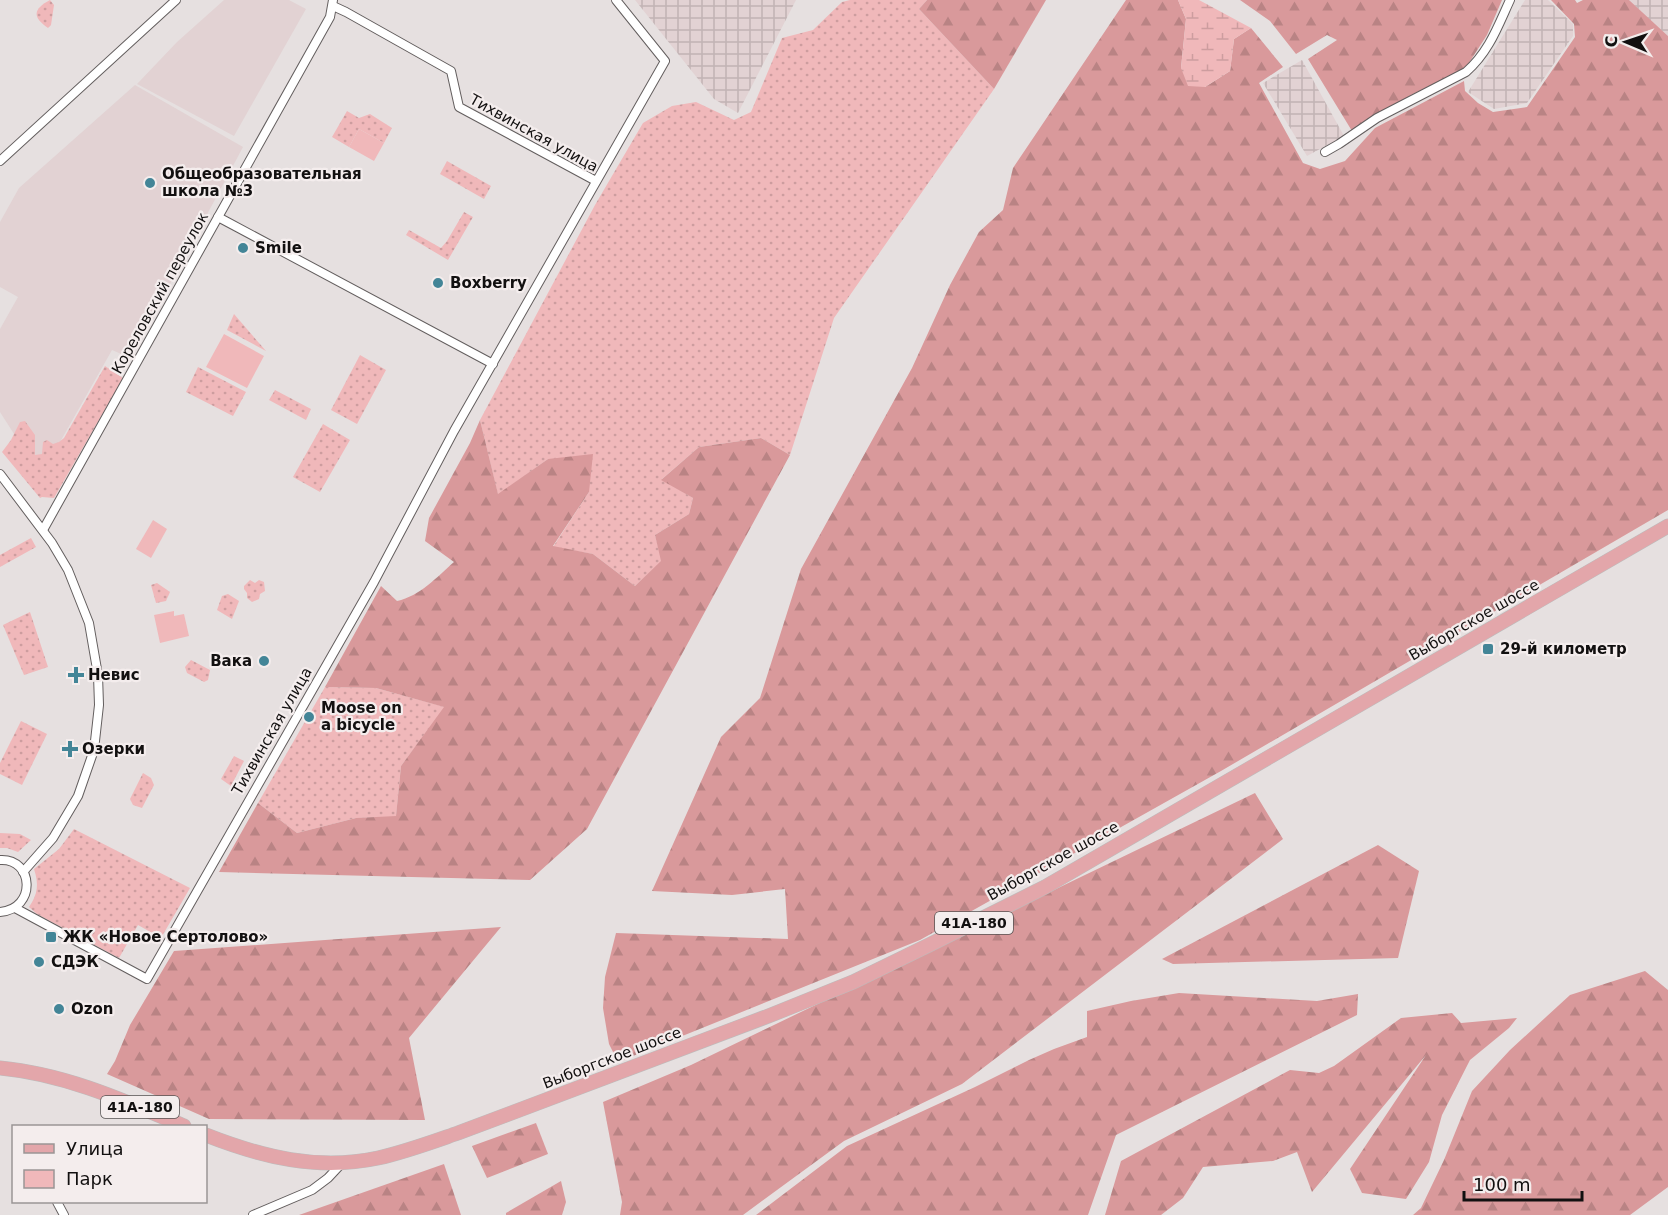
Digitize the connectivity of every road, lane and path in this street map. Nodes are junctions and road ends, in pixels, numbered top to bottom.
1 (176, 0) edge
2 (616, 0) edge
3 (1510, 0) edge
4 (333, 3) edge
5 (1325, 152) dead end
6 (0, 161) edge
7 (596, 181) junction
8 (218, 217) junction
9 (493, 364) junction
10 (0, 474) edge
11 (1668, 526) edge
12 (43, 530) junction
13 (0, 860) edge
14 (23, 872) junction
15 (15, 908) junction
16 (0, 912) edge
17 (0, 1068) edge
18 (0, 1078) edge
19 (94, 1089) junction
20 (182, 1125) edge
21 (207, 1135) edge
22 (343, 1162) junction
23 (253, 1215) edge

1 - 6 street
2 - 7 street
3 - 5 street
4 - 7 street, Тихвинская улица
4 - 8 street, Кореловский переулок
7 - 9 street, Тихвинская улица
8 - 9 street
8 - 12 street, Кореловский переулок
9 - 15 street, Тихвинская улица
10 - 12 street
11 - 22 main road, Выборгское шоссе / 41А-180
12 - 14 street
13 - 14 street
14 - 15 street
15 - 16 street
17 - 19 main road, 41А-180
18 - 19 main road, 41А-180
19 - 20 main road, 41А-180
21 - 22 main road, Выборгское шоссе / 41А-180
22 - 23 street

